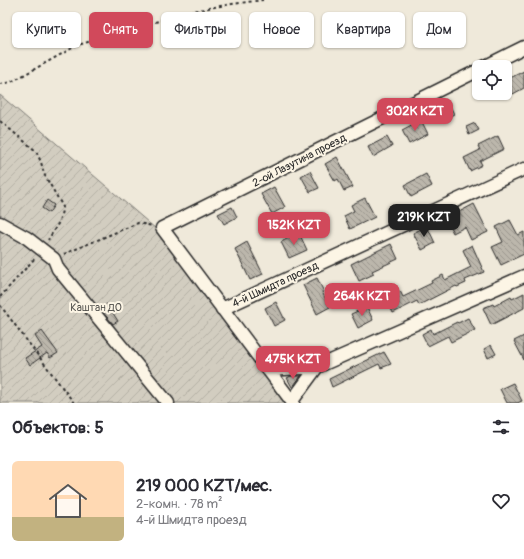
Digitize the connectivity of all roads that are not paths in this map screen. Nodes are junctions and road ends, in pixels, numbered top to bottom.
1 (524, 47) edge
2 (498, 60) edge
3 (472, 73) edge
4 (524, 169) edge
5 (0, 223) edge
6 (524, 276) edge
7 (222, 309) junction
8 (317, 366) junction
9 (268, 370) junction
10 (292, 402) edge
11 (168, 403) edge

1 - 2 street
3 - 7 street, 2-ой Лазутина проезд
4 - 7 street, 4-й Шмидта проезд
5 - 11 street
6 - 8 street
7 - 9 street
8 - 9 street
8 - 10 street
9 - 10 street

